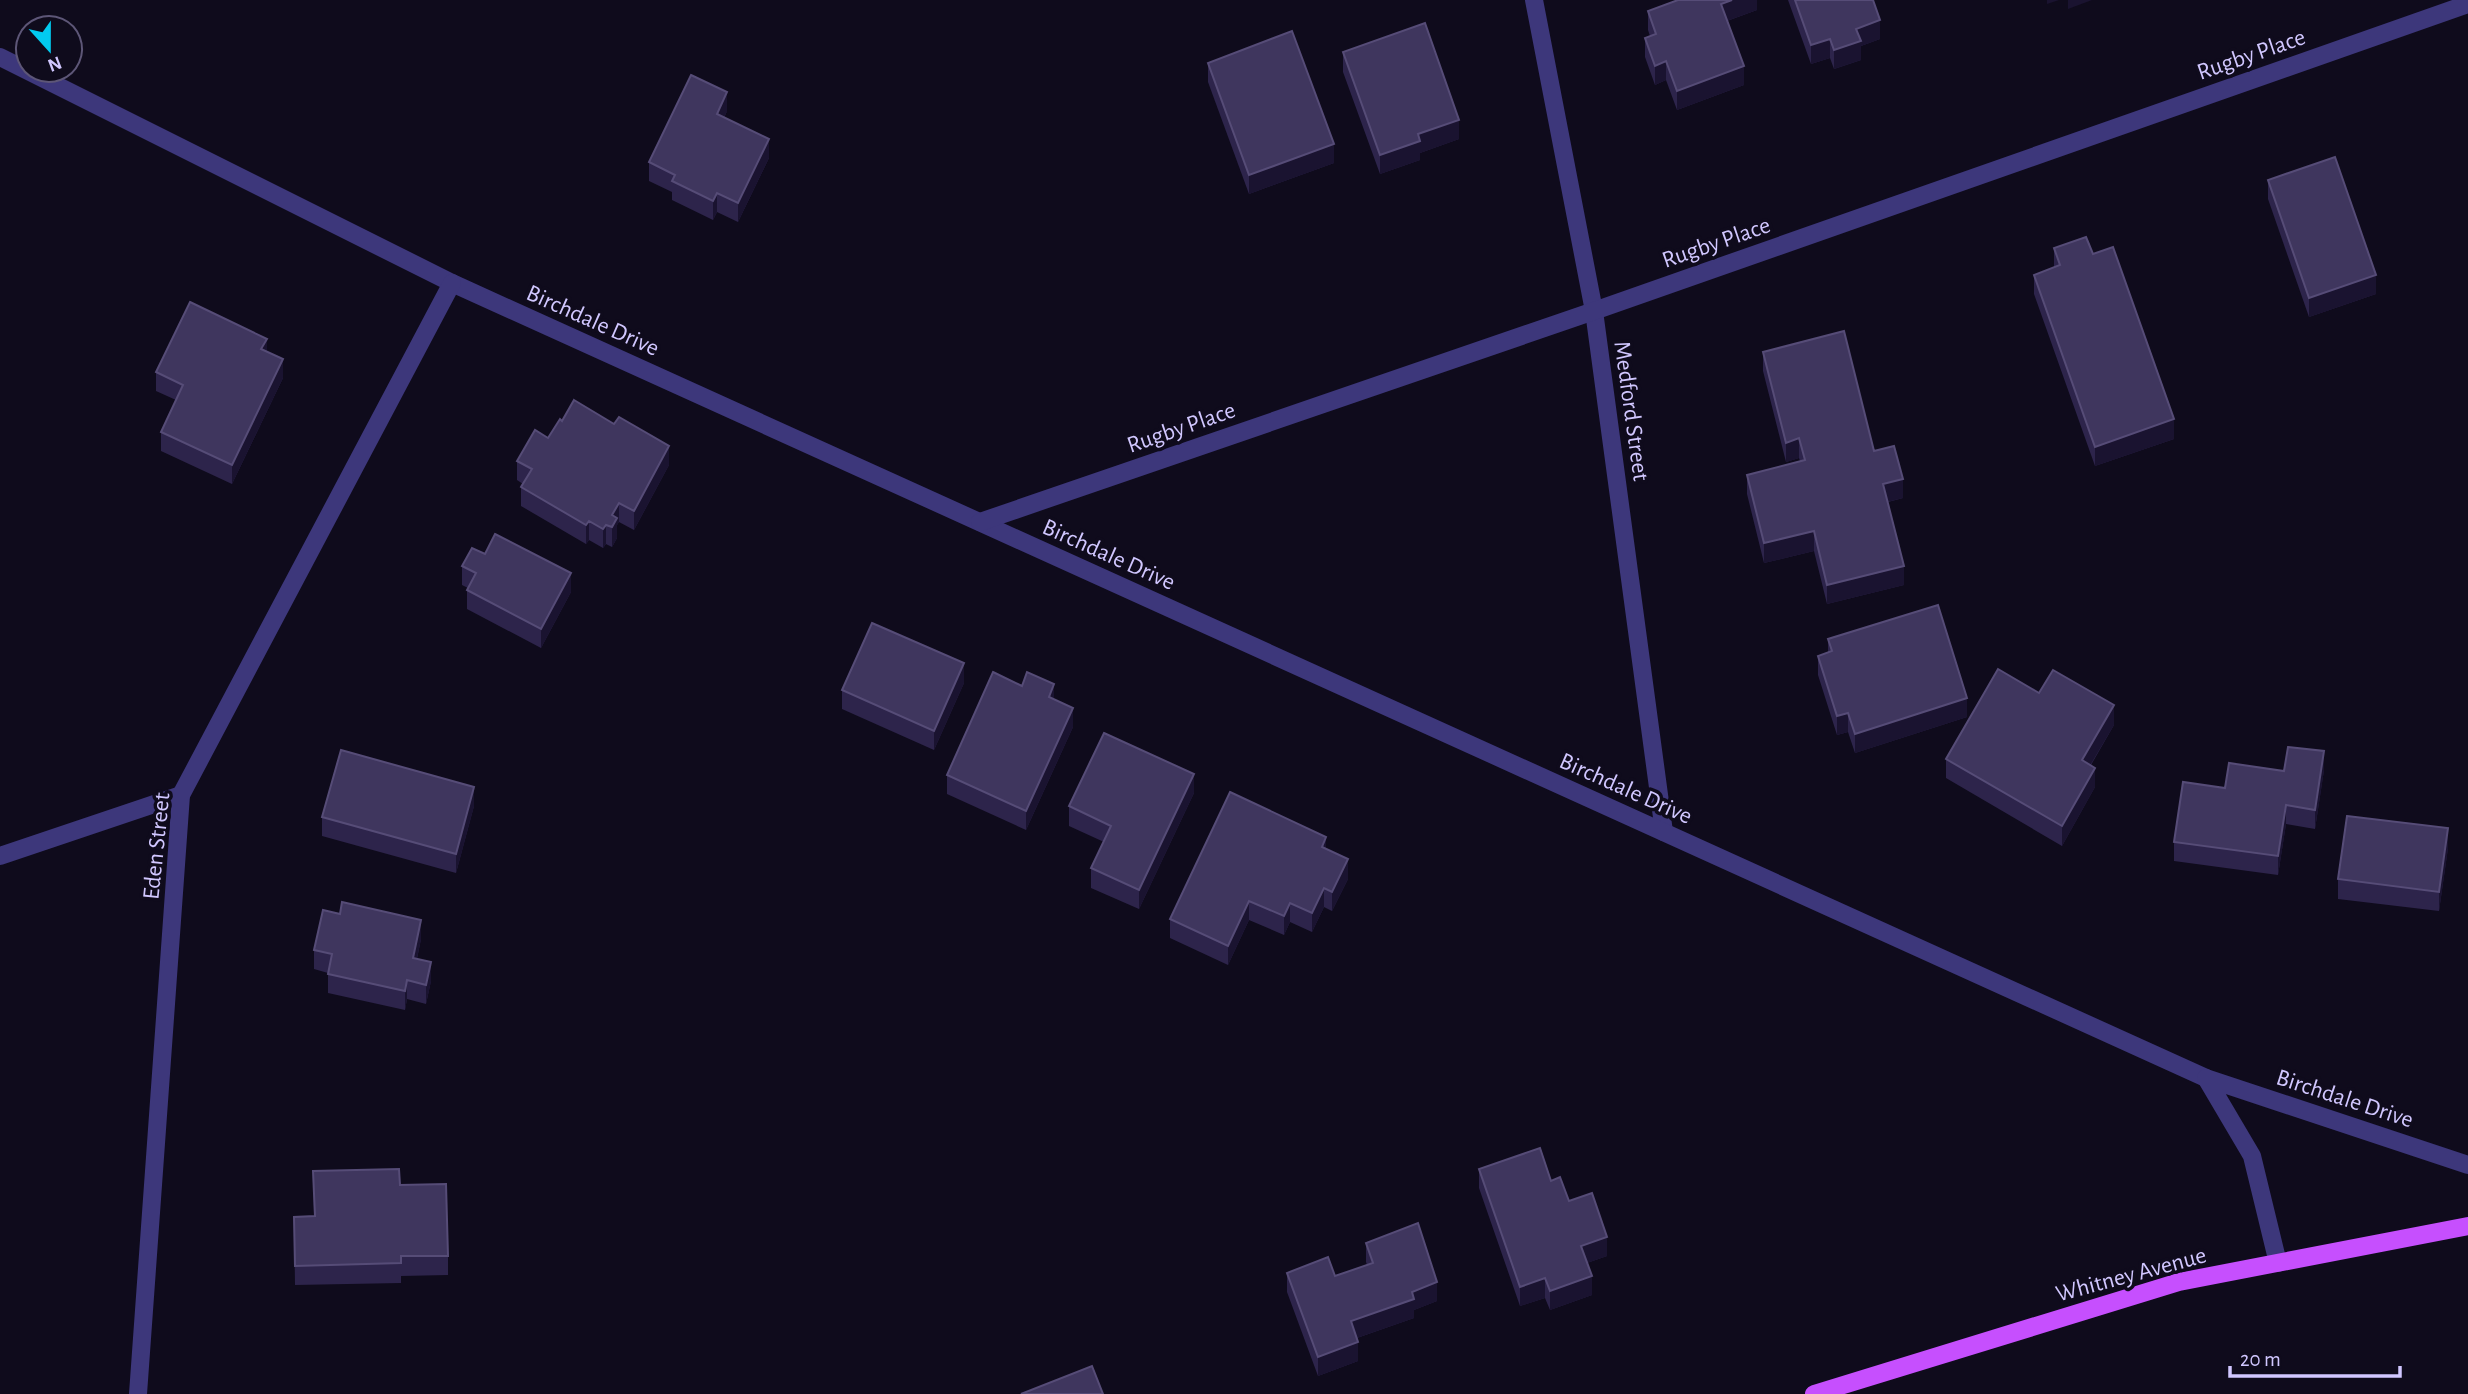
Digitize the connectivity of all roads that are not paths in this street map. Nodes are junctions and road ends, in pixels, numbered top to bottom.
1 (1534, 0) edge
2 (2468, 4) edge
3 (0, 57) edge
4 (452, 284) junction
5 (1594, 311) junction
6 (980, 522) junction
7 (181, 794) junction
8 (1664, 832) junction
9 (0, 856) edge
10 (2206, 1078) junction
11 (2468, 1165) edge
12 (2468, 1226) edge
13 (2278, 1263) junction
14 (138, 1394) edge
15 (1814, 1394) edge

1 - 5 street, Medford Street
2 - 5 street, Rugby Place
3 - 4 street, Birchdale Drive
4 - 6 street, Birchdale Drive
4 - 7 street, Eden Street
5 - 6 street, Rugby Place
5 - 8 street, Medford Street
6 - 8 street, Birchdale Drive
7 - 9 street
7 - 14 street, Eden Street
8 - 10 street, Birchdale Drive
10 - 11 street, Birchdale Drive
10 - 13 street
12 - 13 main road, Whitney Avenue
13 - 15 main road, Whitney Avenue

